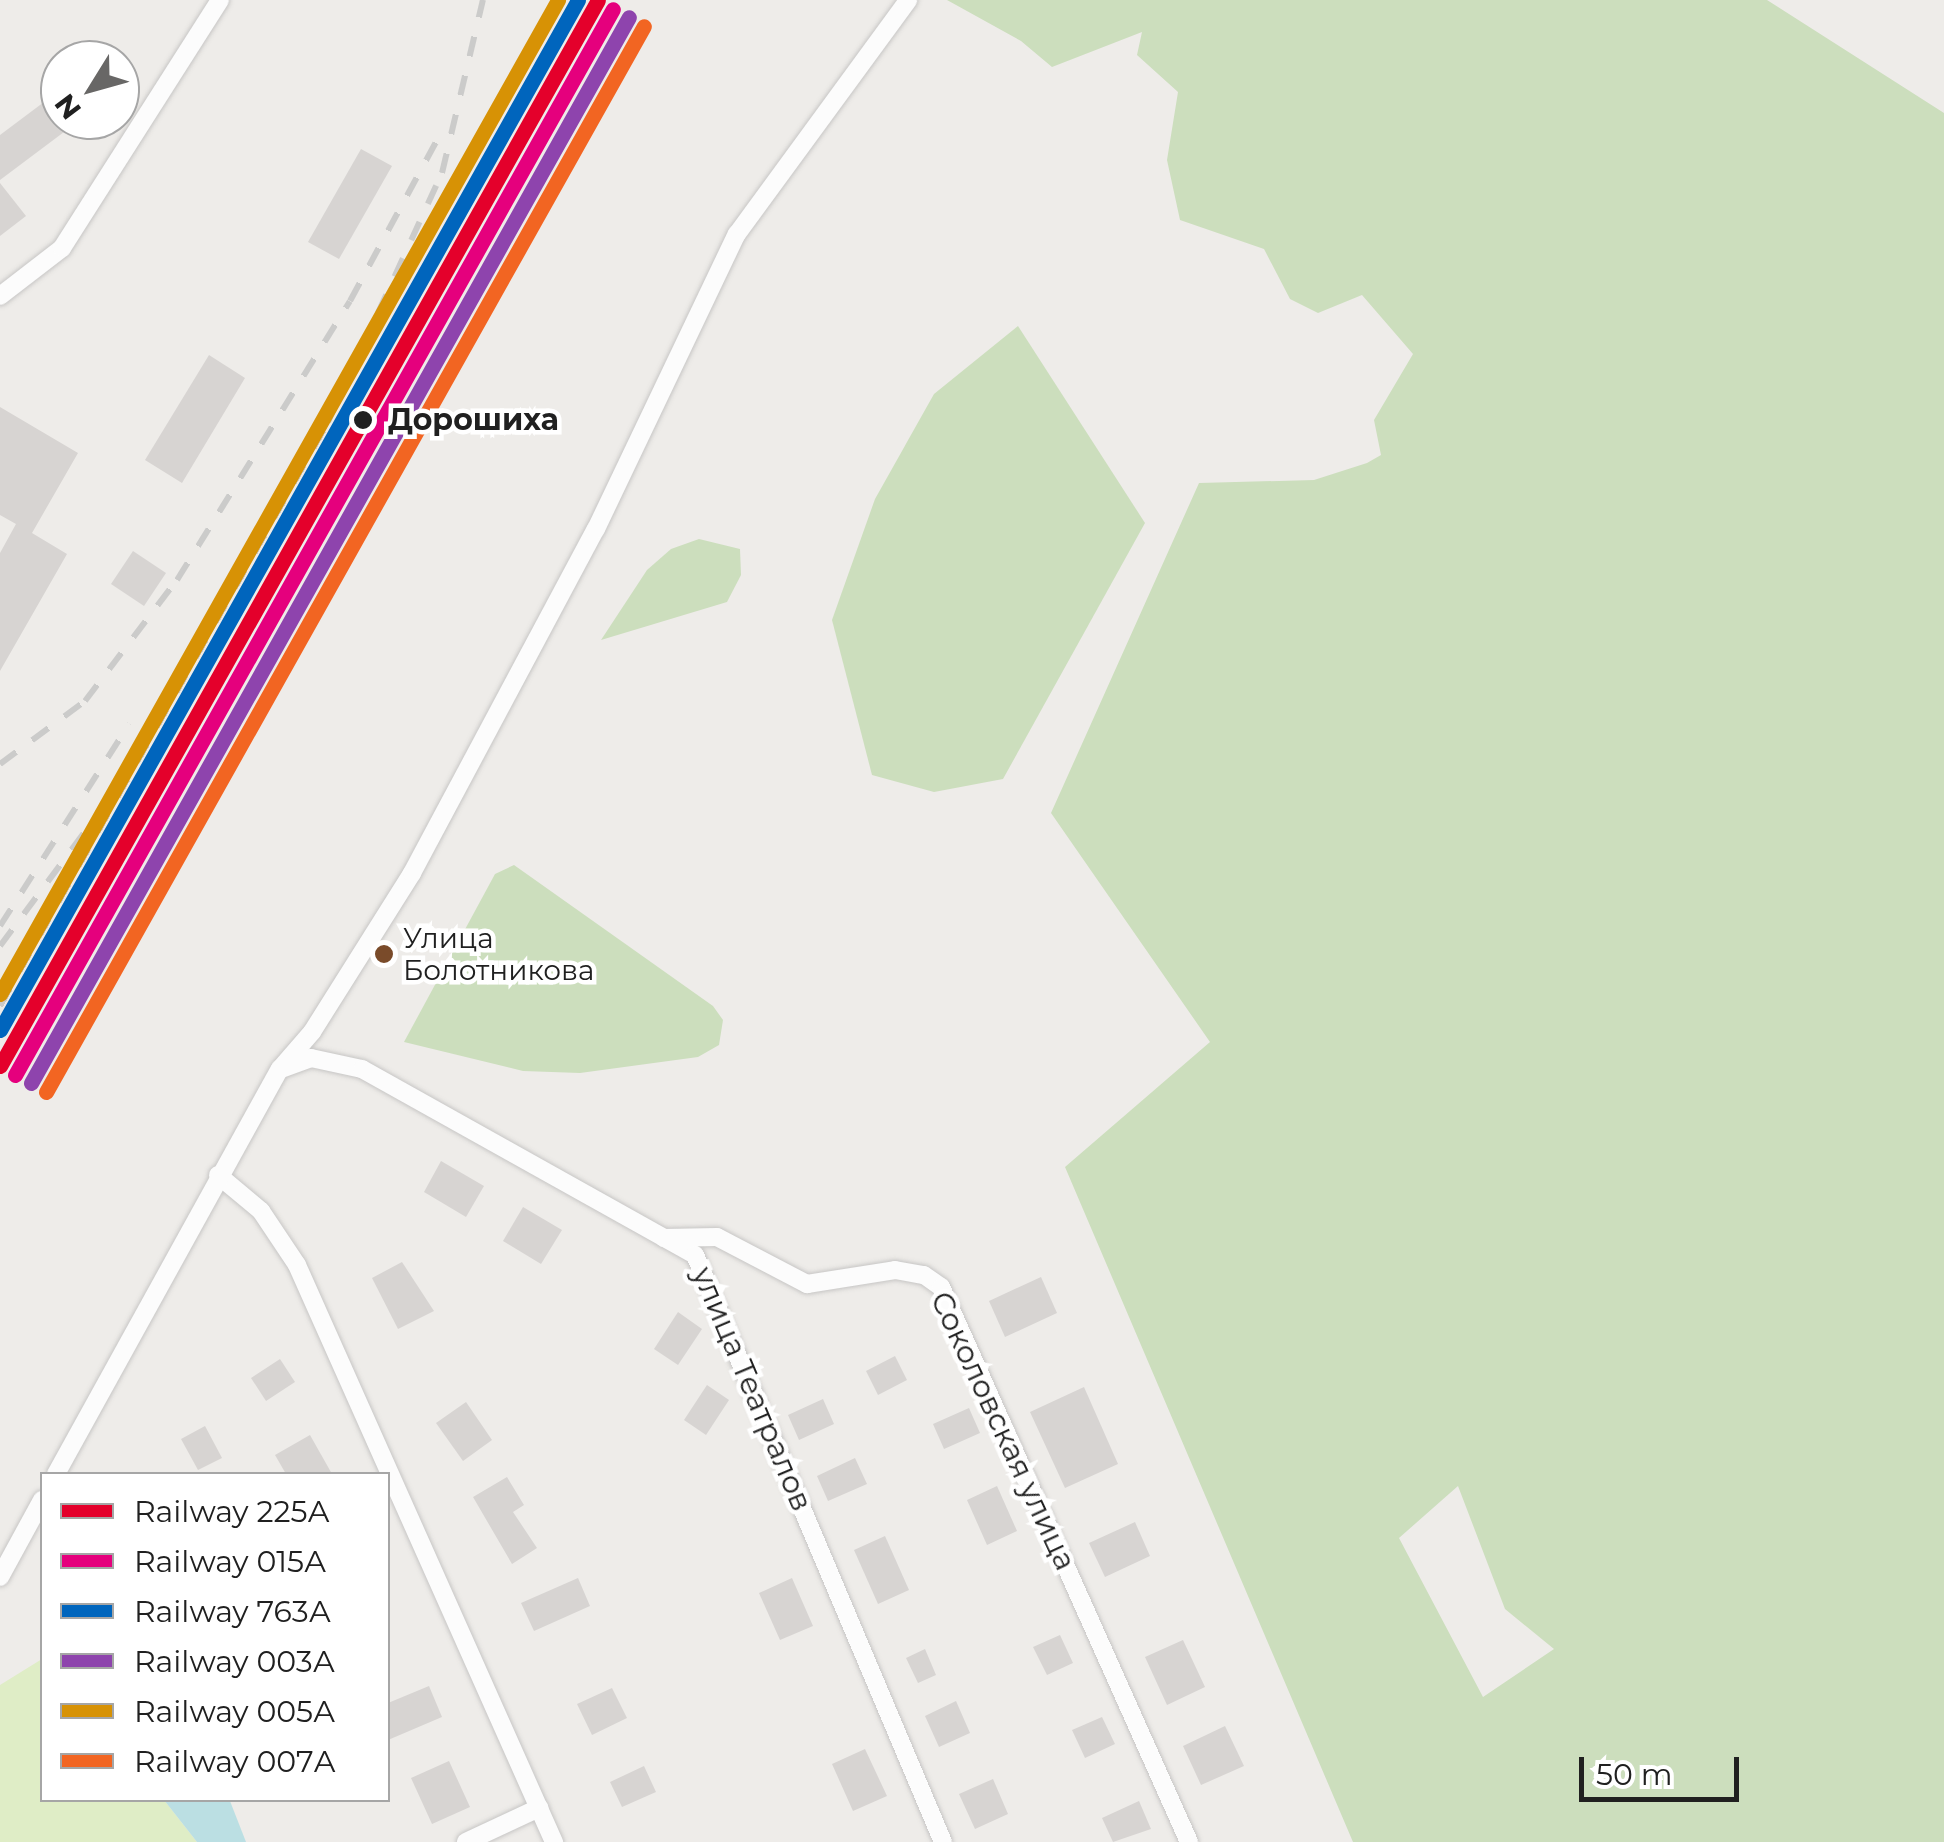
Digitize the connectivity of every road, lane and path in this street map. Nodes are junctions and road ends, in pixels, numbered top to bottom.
1 (220, 0) edge
2 (908, 0) edge
3 (0, 296) edge
4 (280, 1069) junction
5 (218, 1175) junction
6 (664, 1238) junction
7 (57, 1472) edge
8 (389, 1472) edge
9 (390, 1474) edge
10 (40, 1504) edge
11 (0, 1577) edge
12 (539, 1808) junction
13 (466, 1842) edge
14 (554, 1842) edge
15 (943, 1842) edge
16 (1189, 1842) edge

1 - 3 street
2 - 4 street
4 - 5 street
4 - 6 street, улица Театралов
5 - 7 street
5 - 8 street
6 - 15 street, улица Театралов
6 - 16 street, Соколовская улица
9 - 12 street
10 - 11 street
12 - 13 street
12 - 14 street

